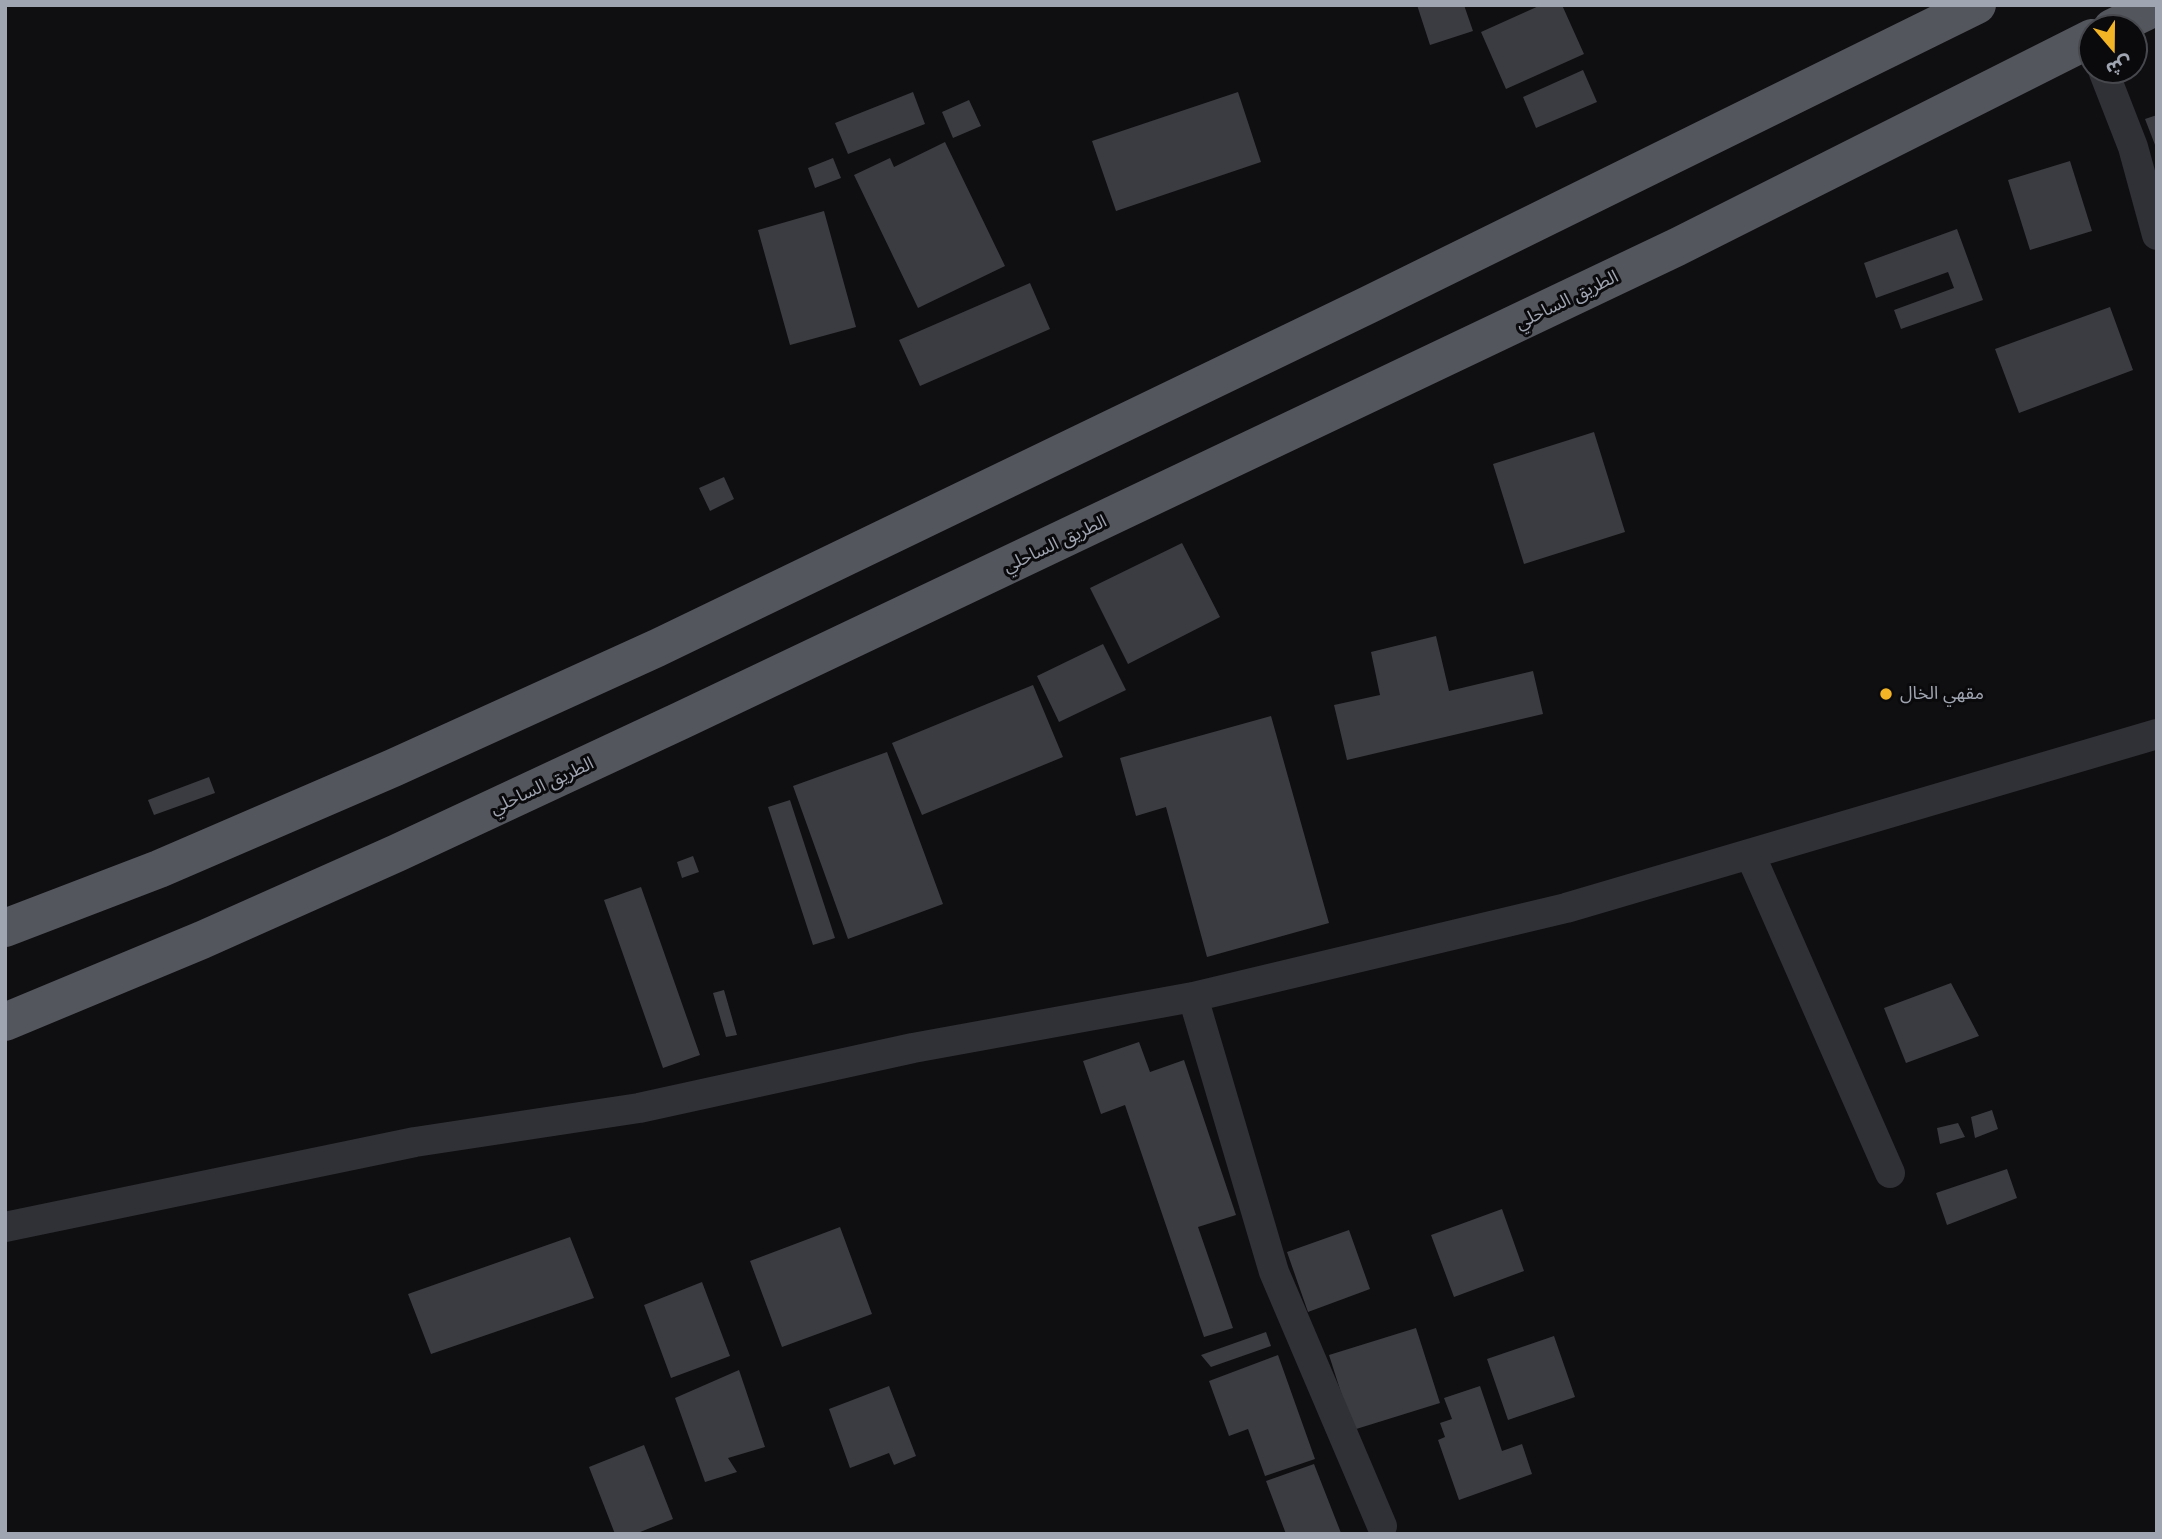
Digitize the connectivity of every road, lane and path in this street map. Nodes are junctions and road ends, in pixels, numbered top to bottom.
1 (1977, 5) edge
2 (2157, 6) edge
3 (2141, 14) edge
4 (2078, 45) edge
5 (2109, 84) edge
6 (2157, 235) edge
7 (2157, 734) edge
8 (1750, 854) junction
9 (5, 928) edge
10 (1193, 997) junction
11 (5, 1022) edge
12 (1890, 1173) dead end
13 (5, 1227) edge
14 (1382, 1526) dead end

1 - 9 highway
2 - 3 highway
4 - 11 highway, الطريق الساحلي
5 - 6 street
7 - 8 street
8 - 10 street
8 - 12 street
10 - 13 street
10 - 14 street

